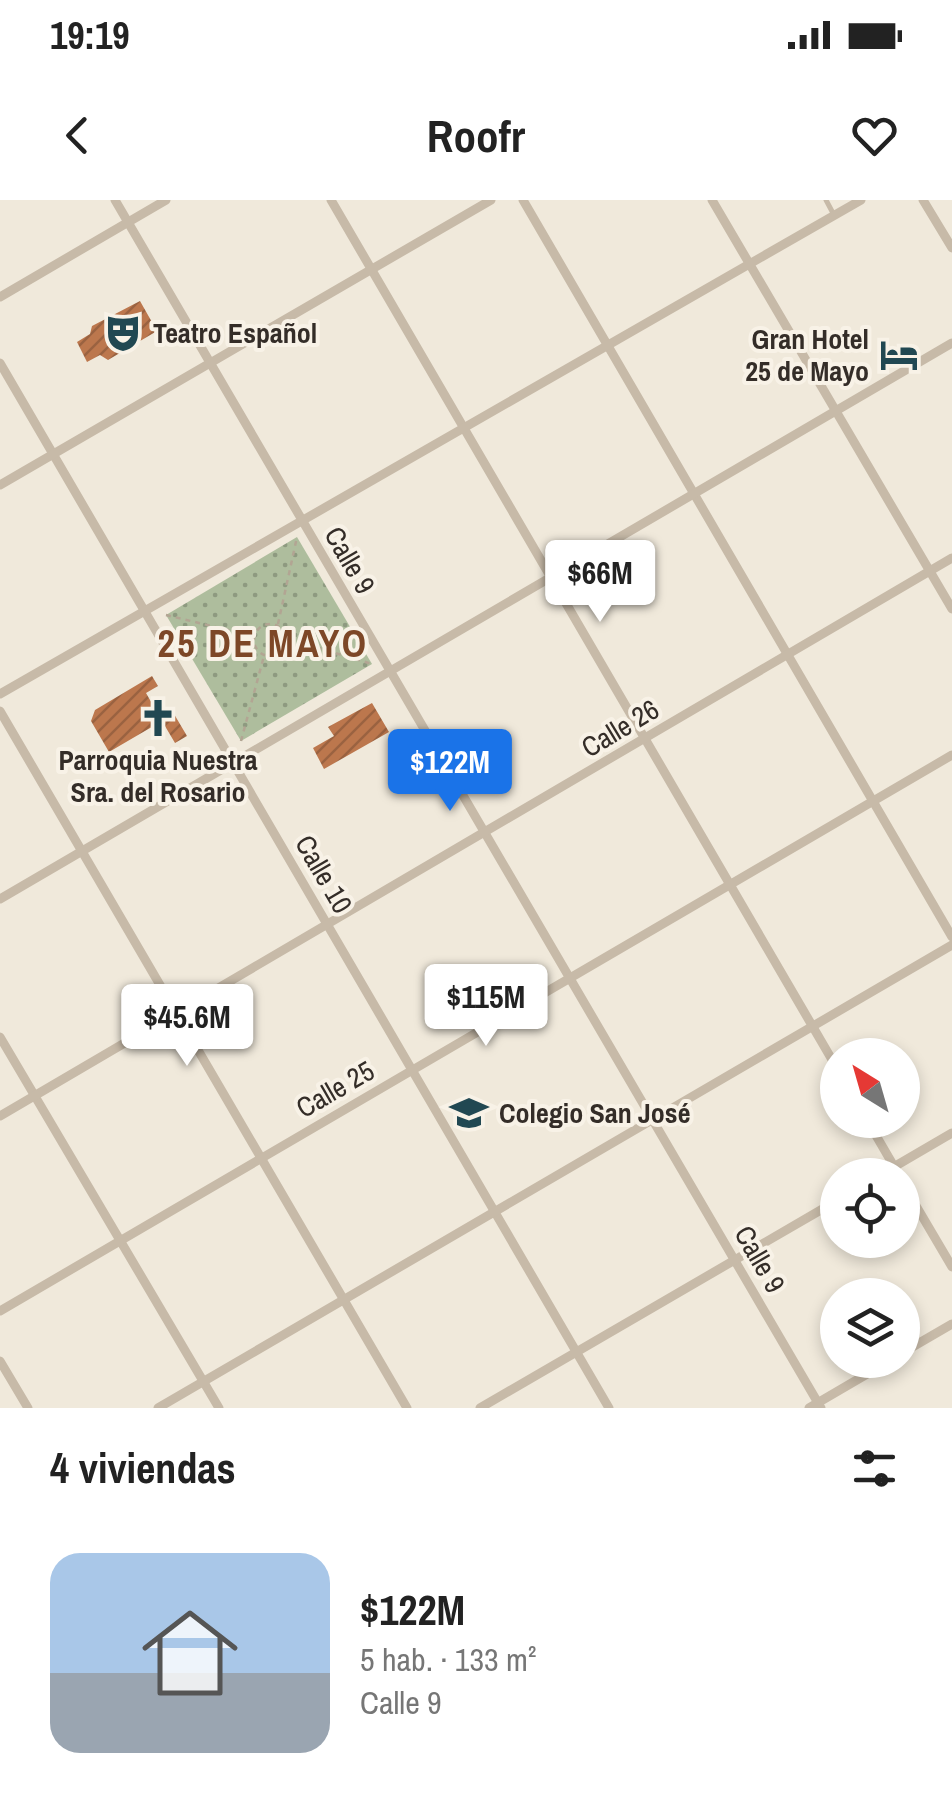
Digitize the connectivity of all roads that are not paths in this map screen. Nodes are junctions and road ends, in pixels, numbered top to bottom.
1 (115, 200) edge
2 (166, 200) edge
3 (331, 200) edge
4 (492, 200) edge
5 (524, 200) edge
6 (712, 200) edge
7 (826, 200) edge
8 (862, 200) edge
9 (924, 200) edge
10 (834, 216) junction
11 (128, 223) junction
12 (952, 248) edge
13 (750, 264) junction
14 (372, 269) junction
15 (0, 297) edge
16 (952, 343) edge
17 (608, 346) junction
18 (210, 362) junction
19 (0, 363) edge
20 (835, 408) junction
21 (464, 429) junction
22 (53, 454) junction
23 (0, 485) edge
24 (696, 492) junction
25 (302, 521) junction
26 (952, 558) edge
27 (930, 570) junction
28 (549, 576) junction
29 (952, 609) edge
30 (144, 612) junction
31 (787, 655) junction
32 (390, 672) junction
33 (0, 694) edge
34 (0, 710) edge
35 (644, 739) junction
36 (952, 754) edge
37 (233, 762) junction
38 (873, 801) junction
39 (484, 834) junction
40 (81, 851) junction
41 (730, 884) junction
42 (0, 899) edge
43 (328, 925) junction
44 (952, 937) edge
45 (952, 945) edge
46 (568, 978) junction
47 (177, 1014) junction
48 (812, 1026) junction
49 (0, 1038) edge
50 (820, 1040) edge
51 (413, 1070) junction
52 (34, 1096) junction
53 (0, 1116) edge
54 (652, 1119) junction
55 (952, 1133) edge
56 (262, 1158) junction
57 (915, 1158) edge
58 (820, 1210) edge
59 (496, 1212) junction
60 (920, 1213) edge
61 (118, 1242) junction
62 (735, 1260) junction
63 (952, 1267) edge
64 (344, 1301) junction
65 (0, 1312) edge
66 (952, 1324) edge
67 (920, 1343) edge
68 (576, 1352) junction
69 (0, 1361) edge
70 (862, 1378) edge
71 (203, 1382) junction
72 (816, 1406) edge
73 (28, 1408) edge
74 (158, 1408) edge
75 (219, 1408) edge
76 (407, 1408) edge
77 (480, 1408) edge
78 (610, 1408) edge

1 - 11 street, Calle 9
2 - 11 street
3 - 14 street
4 - 14 street
5 - 17 street
6 - 13 street
7 - 10 lane
8 - 10 street
9 - 12 street
10 - 13 street
11 - 15 street
11 - 18 street, Calle 9
13 - 17 street
13 - 20 street
14 - 18 street
14 - 21 street
16 - 20 street
17 - 21 street
17 - 24 street
18 - 22 street
18 - 25 street, Calle 9
19 - 22 street, Calle 10
20 - 24 street
20 - 27 street
21 - 25 street
21 - 28 street
22 - 23 street
22 - 30 street, Calle 10
24 - 28 street
24 - 31 street
25 - 30 street
25 - 32 street, Calle 9
26 - 27 street, Calle 26
27 - 29 street
27 - 31 street, Calle 26
28 - 32 street
28 - 35 street
30 - 33 street
30 - 37 street, Calle 10
31 - 35 street, Calle 26
31 - 38 street
32 - 37 street
32 - 39 street, Calle 9
34 - 40 street
35 - 39 street, Calle 26
35 - 41 street
36 - 38 street, Calle 25
37 - 40 street
37 - 43 street, Calle 10
38 - 41 street, Calle 25
38 - 44 street
39 - 43 street, Calle 26
39 - 46 street, Calle 9
40 - 42 street
40 - 47 street
41 - 46 street, Calle 25
41 - 48 street
43 - 47 street, Calle 26
43 - 51 street, Calle 10
45 - 48 street
46 - 51 street, Calle 25
46 - 54 street, Calle 9
47 - 52 street, Calle 26
47 - 56 street
48 - 50 street
48 - 54 street
49 - 52 street
51 - 56 street, Calle 25
51 - 59 street, Calle 10
52 - 53 street, Calle 26
52 - 61 street
54 - 59 street
54 - 62 street, Calle 9
55 - 57 street
56 - 61 street, Calle 25
56 - 64 street
58 - 62 street
59 - 64 street
59 - 68 street, Calle 10
60 - 63 street
61 - 65 street, Calle 25
61 - 71 street
62 - 68 street
62 - 72 street, Calle 9
64 - 71 street
64 - 76 street
66 - 67 street
68 - 77 street
68 - 78 street, Calle 10
69 - 73 street
70 - 72 street
71 - 74 street
71 - 75 street

